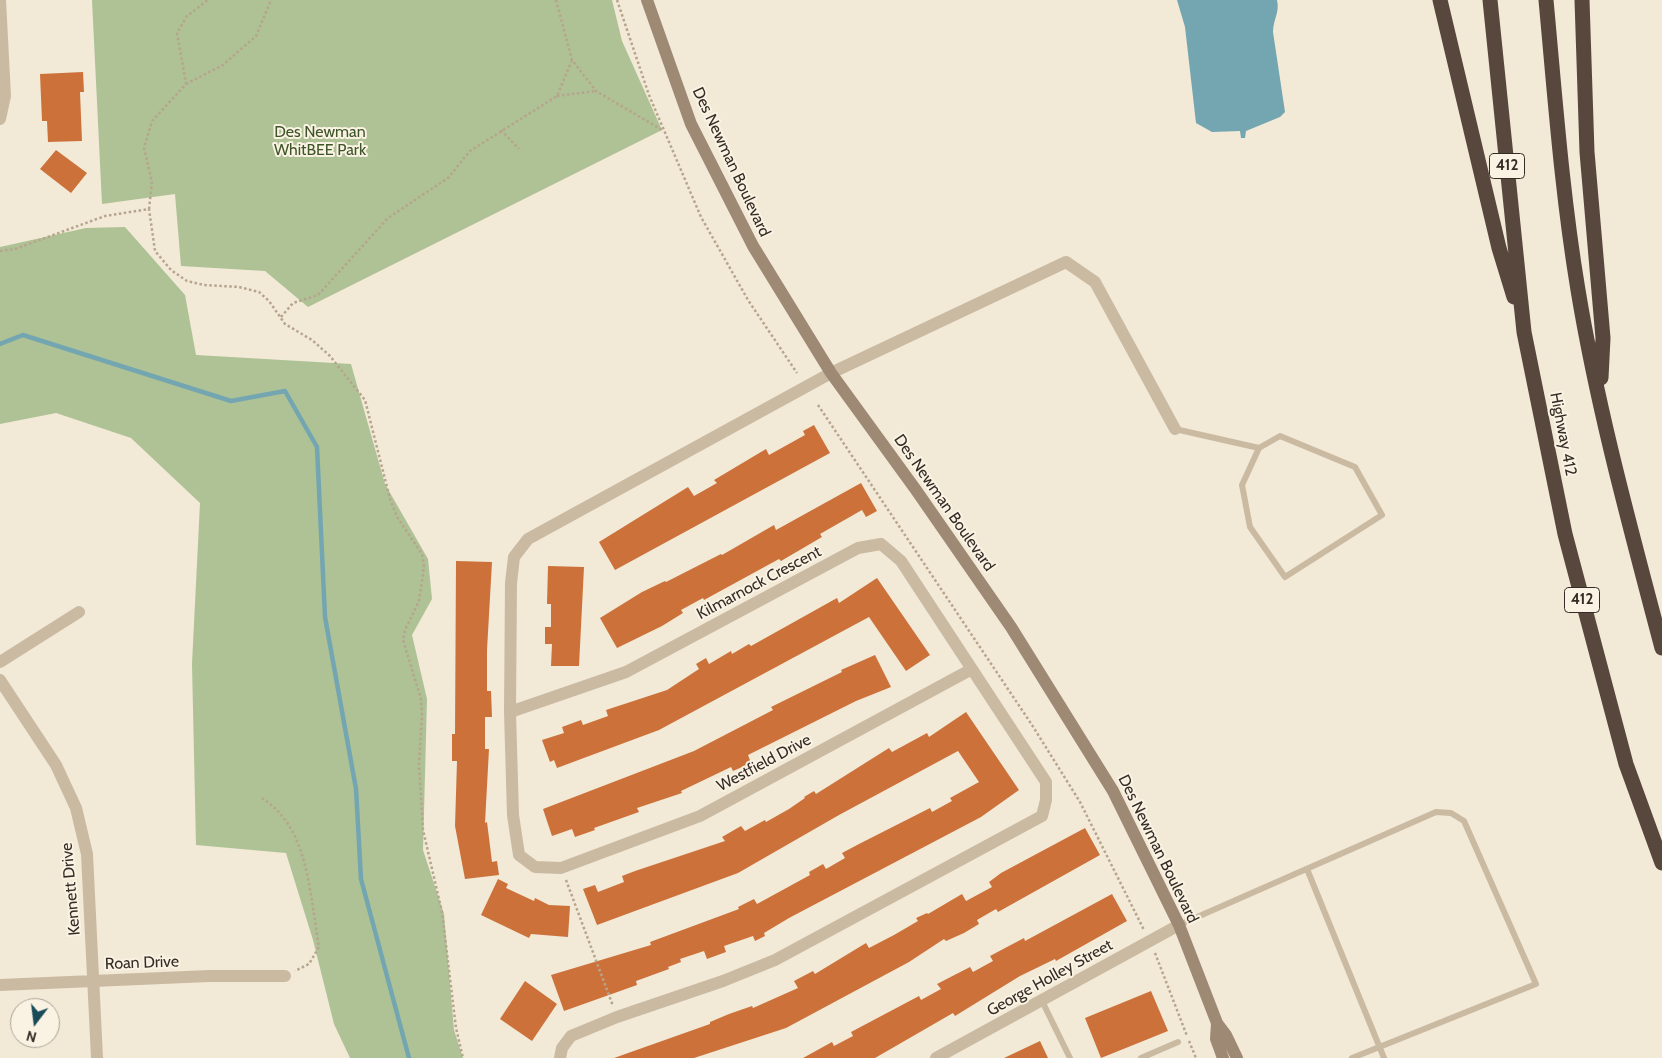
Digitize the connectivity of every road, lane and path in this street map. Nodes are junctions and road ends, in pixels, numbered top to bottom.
1 (0, 0) edge
2 (208, 0) edge
3 (271, 0) edge
4 (556, 0) edge
5 (618, 0) edge
6 (647, 0) edge
7 (1440, 0) edge
8 (1490, 0) edge
9 (1546, 0) edge
10 (1582, 0) edge
11 (1, 57) edge
12 (572, 60) junction
13 (186, 84) junction
14 (596, 91) junction
15 (557, 96) junction
16 (0, 119) edge
17 (500, 130) junction
18 (662, 130) dead end
19 (519, 149) dead end
20 (149, 209) junction
21 (0, 250) edge
22 (280, 317) junction
23 (1524, 332) junction
24 (796, 373) dead end
25 (831, 374) junction
26 (818, 405) dead end
27 (1601, 405) junction
28 (1175, 429) joint
29 (1259, 448) junction
30 (79, 612) dead end
31 (1662, 648) edge
32 (0, 662) edge
33 (972, 669) junction
34 (0, 680) edge
35 (510, 712) junction
36 (262, 798) dead end
37 (1662, 863) edge
38 (561, 868) junction
39 (1307, 869) junction
40 (1141, 925) dead end
41 (1179, 925) junction
42 (1158, 962) dead end
43 (285, 976) joint
44 (93, 981) junction
45 (0, 985) edge
46 (1042, 1001) junction
47 (617, 1017) junction
48 (1217, 1023) junction
49 (1178, 1042) dead end
50 (1379, 1047) junction
51 (97, 1058) edge
52 (463, 1058) edge
53 (560, 1058) edge
54 (936, 1058) edge
55 (1070, 1058) edge
56 (1141, 1058) edge
57 (1196, 1058) edge
58 (1223, 1058) edge
59 (1237, 1058) edge
60 (1352, 1058) edge
61 (1384, 1058) edge

1 - 11 street
2 - 13 path
3 - 13 path
4 - 12 path
5 - 24 path
6 - 25 street, Des Newman Boulevard
7 - 23 highway
8 - 23 highway, Highway 412 / 412
9 - 27 highway
10 - 27 highway
11 - 16 street
12 - 14 path
12 - 15 path
13 - 20 path
14 - 15 path
14 - 18 path
15 - 17 path
17 - 19 path
17 - 22 path
20 - 21 path
20 - 22 path
22 - 52 path
23 - 37 highway, Highway 412 / 412
25 - 28 street, Westfield Drive
25 - 35 street, Westfield Drive
25 - 41 street, Des Newman Boulevard
26 - 40 path
27 - 31 highway
28 - 29 lane
29 - 29 lane
30 - 32 street
33 - 35 street, Kilmarnock Crescent
33 - 38 street, Westfield Drive
33 - 47 street
34 - 44 street, Kennett Drive
35 - 38 street, Westfield Drive
36 - 43 path
38 - 47 path
39 - 41 lane
39 - 50 lane
39 - 50 lane
41 - 46 street, George Holley Street
41 - 48 street, Des Newman Boulevard
42 - 57 path
43 - 44 street, Roan Drive
44 - 45 street, Roan Drive
44 - 51 street, Kennett Drive
46 - 54 street, George Holley Street
46 - 55 lane
47 - 53 street
48 - 58 street, Des Newman Boulevard
48 - 59 street, Des Newman Boulevard
49 - 56 lane
50 - 60 lane
50 - 61 lane

